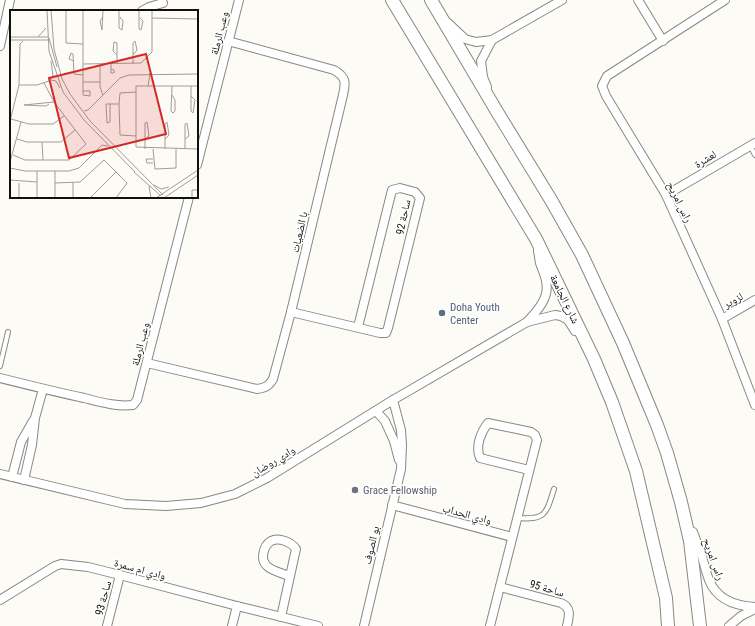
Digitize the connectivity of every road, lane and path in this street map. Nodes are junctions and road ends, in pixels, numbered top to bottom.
1 (10, 0) edge
2 (239, 0) edge
3 (392, 0) edge
4 (431, 0) edge
5 (562, 0) edge
6 (638, 0) edge
7 (725, 0) edge
8 (163, 5) edge
9 (144, 10) edge
10 (441, 16) junction
11 (492, 40) junction
12 (663, 41) junction
13 (228, 42) junction
14 (0, 46) edge
15 (496, 110) junction
16 (753, 144) edge
17 (755, 155) edge
18 (198, 161) edge
19 (666, 195) junction
20 (189, 198) edge
21 (536, 239) junction
22 (755, 300) edge
23 (291, 312) junction
24 (722, 319) junction
25 (527, 322) junction
26 (358, 327) junction
27 (8, 332) dead end
28 (594, 359) junction
29 (147, 363) junction
30 (0, 366) edge
31 (0, 378) edge
32 (43, 389) junction
33 (393, 400) junction
34 (755, 405) edge
35 (376, 411) junction
36 (35, 418) junction
37 (400, 469) junction
38 (529, 470) junction
39 (0, 474) edge
40 (12, 477) junction
41 (24, 480) junction
42 (554, 490) dead end
43 (392, 505) junction
44 (684, 516) junction
45 (517, 518) junction
46 (512, 538) junction
47 (120, 575) junction
48 (290, 576) junction
49 (500, 587) junction
50 (0, 600) edge
51 (236, 606) junction
52 (755, 608) edge
53 (281, 617) junction
54 (107, 626) edge
55 (232, 626) edge
56 (318, 626) edge
57 (364, 626) edge
58 (490, 626) edge
59 (567, 626) edge
60 (668, 626) edge
61 (700, 626) edge
62 (729, 626) edge

1 - 14 street
2 - 13 street, وعب الرملة
3 - 21 main road, شارع الجامعة
4 - 10 main road
5 - 11 street
6 - 12 street
7 - 12 street, راس امريح
8 - 9 street
10 - 11 street
10 - 15 main road
11 - 15 street
12 - 19 street, راس امريح
13 - 18 street, وعب الرملة
13 - 23 street, با الضعيات
15 - 44 main road
16 - 17 lane
16 - 19 street, لعشرة
19 - 24 street, راس امريح
20 - 29 street, وعب الرملة
21 - 25 street, وادي روضان
21 - 28 main road, شارع الجامعة
22 - 24 street, لزوير
23 - 26 street, ساحة 92
23 - 29 street, با الضعيات
24 - 34 street, راس امريح
25 - 28 street, وادي روضان
25 - 33 street, وادي روضان
26 - 26 street, ساحة 92
27 - 30 lane
28 - 60 main road, شارع الجامعة
29 - 32 street, وعب الرملة
31 - 32 street, وعب الرملة
32 - 36 street
33 - 35 street, وادي روضان
33 - 37 street, بو الصوف
35 - 37 street, بو الصوف
35 - 41 street, وادي روضان
36 - 40 street
36 - 41 street
37 - 43 street, بو الصوف
38 - 38 street
38 - 45 street
39 - 40 street, وادي روضان
40 - 41 street, وادي روضان
42 - 45 lane
43 - 46 street, وادي الحداب
43 - 57 street, بو الصوف
44 - 52 street, راس امريح
44 - 61 main road
45 - 46 street
46 - 49 street
47 - 50 street, وادي ام سمرة
47 - 51 street, وادي ام سمرة
47 - 54 street, ساحة 93
48 - 48 street
48 - 53 street
49 - 58 street
49 - 59 street, ساحة 95
51 - 53 street, وادي ام سمرة
51 - 55 street
52 - 62 street, راس امريح
53 - 56 street, وادي ام سمرة

